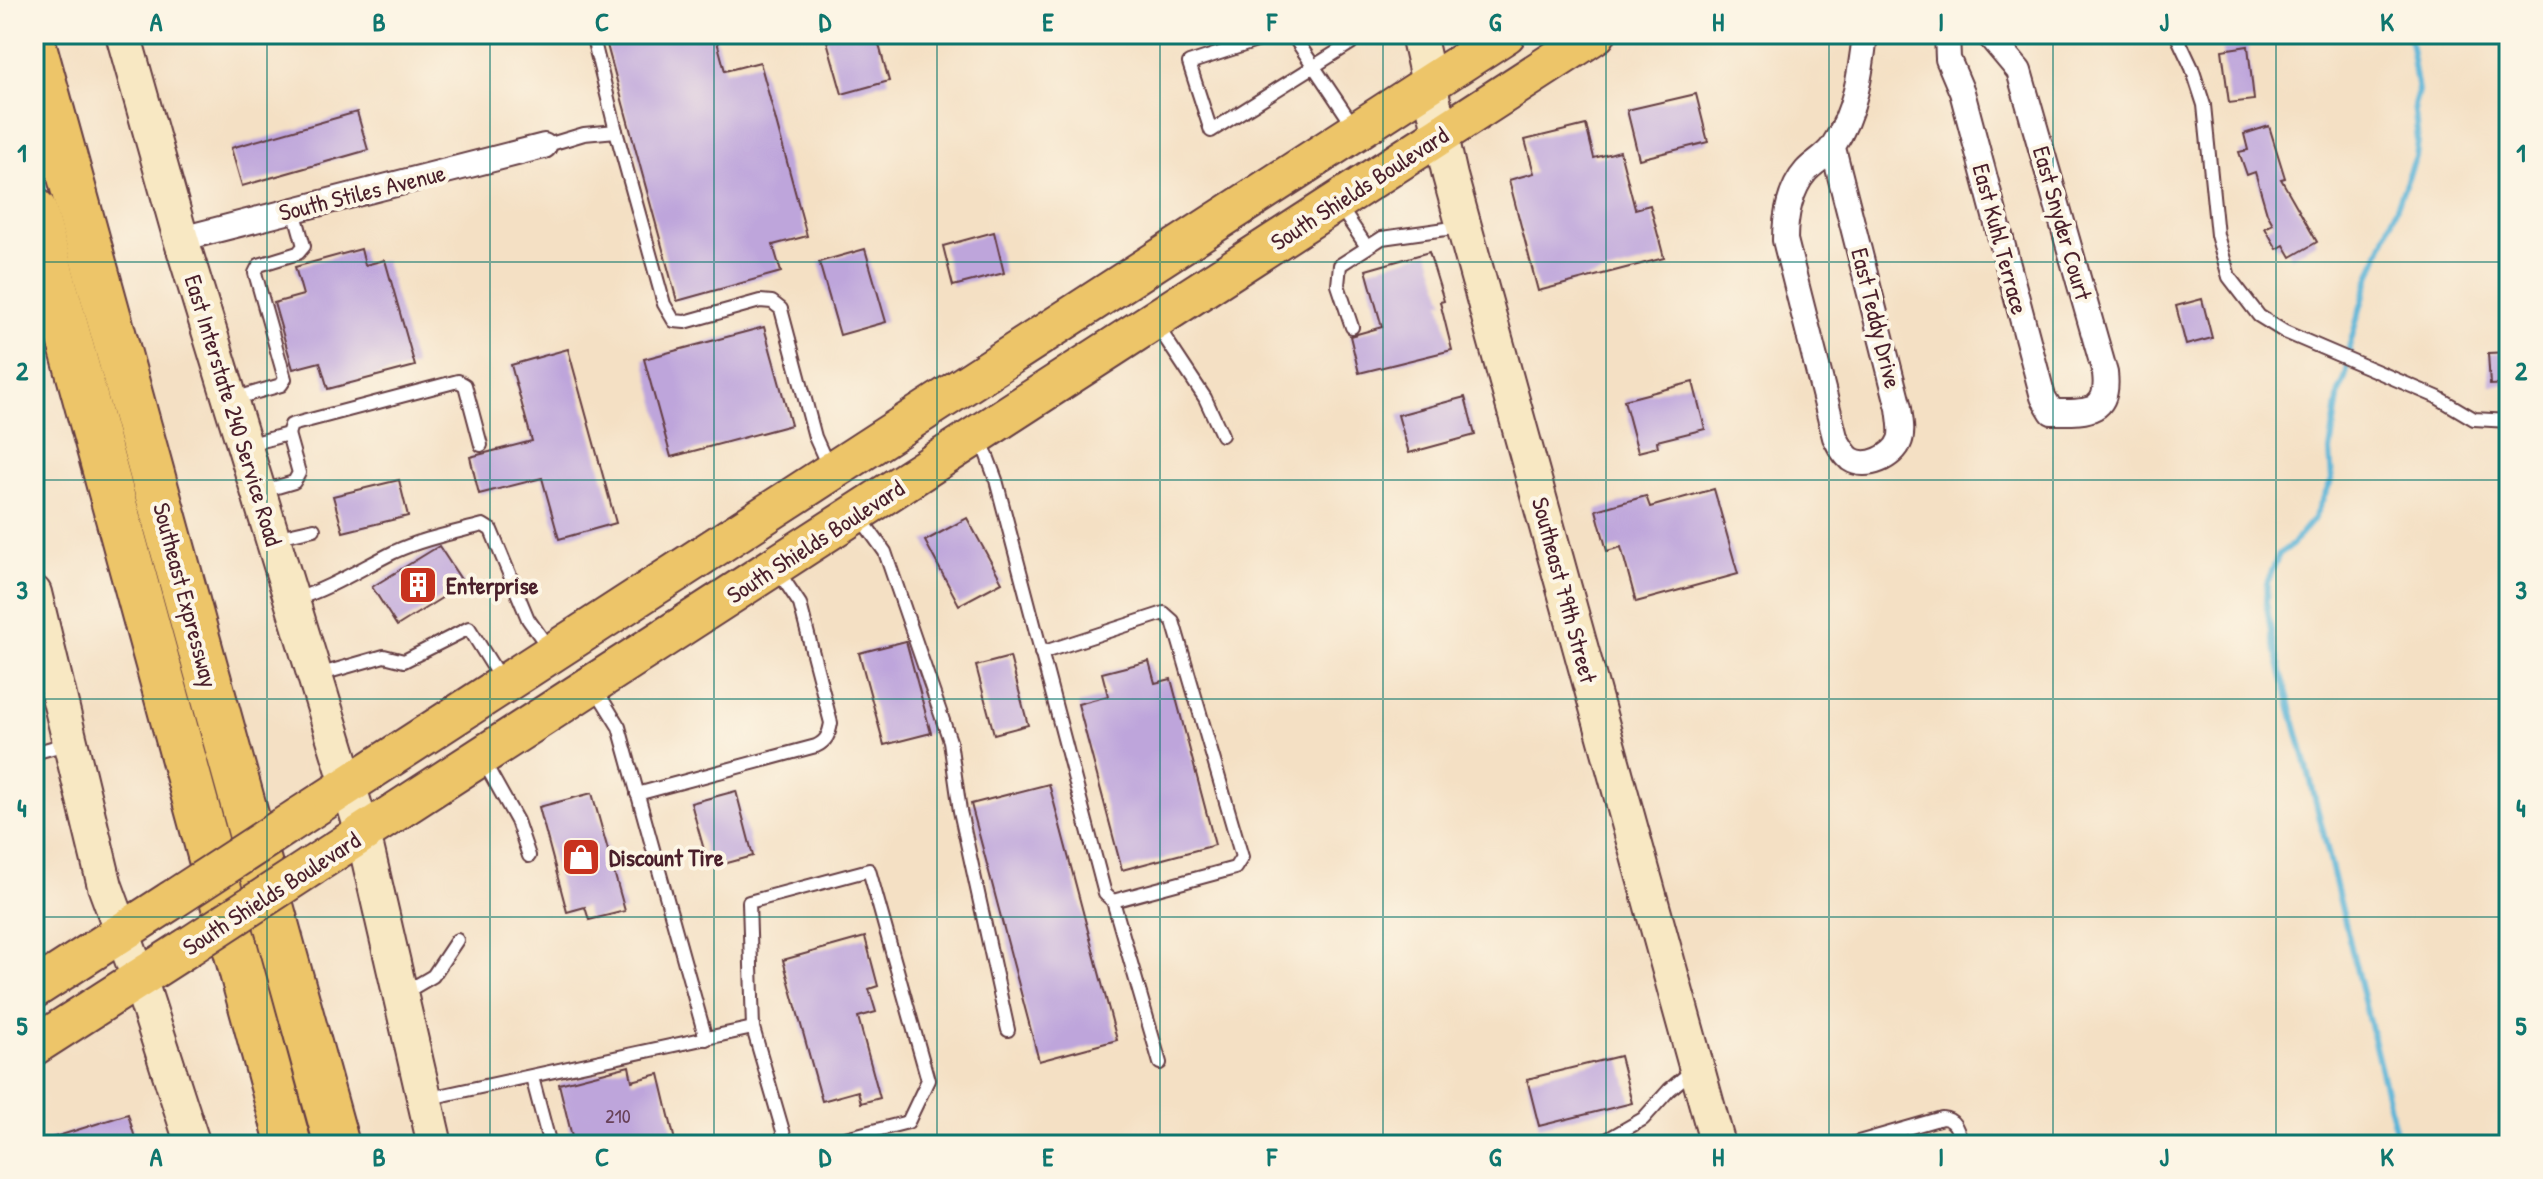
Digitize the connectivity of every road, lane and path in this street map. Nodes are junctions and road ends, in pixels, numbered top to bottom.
1 (48, 34) edge
2 (592, 34) edge
3 (1278, 34) edge
4 (1292, 34) edge
5 (1348, 34) edge
6 (1418, 34) edge
7 (1506, 34) edge
8 (1596, 34) edge
9 (1865, 34) edge
10 (1947, 34) edge
11 (1988, 34) edge
12 (2176, 34) edge
13 (127, 37) edge
14 (34, 46) edge
15 (1313, 67) junction
16 (1429, 84) junction
17 (616, 131) junction
18 (1357, 131) junction
19 (1441, 134) junction
20 (61, 146) junction
21 (544, 146) joint
22 (1833, 148) junction
23 (1337, 203) junction
24 (34, 210) edge
25 (294, 210) junction
26 (1464, 226) junction
27 (181, 239) junction
28 (1367, 247) junction
29 (1154, 321) junction
30 (1352, 327) dead end
31 (230, 400) junction
32 (2085, 413) joint
33 (2509, 421) edge
34 (288, 434) junction
35 (979, 434) junction
36 (1222, 435) dead end
37 (481, 445) dead end
38 (245, 446) junction
39 (831, 473) junction
40 (260, 492) junction
41 (781, 505) junction
42 (857, 513) junction
43 (314, 529) dead end
44 (274, 538) junction
45 (809, 544) junction
46 (775, 567) junction
47 (34, 593) edge
48 (293, 600) junction
49 (552, 653) junction
50 (1041, 653) junction
51 (317, 676) junction
52 (504, 684) junction
53 (593, 685) junction
54 (69, 743) junction
55 (34, 753) edge
56 (481, 757) junction
57 (349, 784) junction
58 (637, 794) junction
59 (363, 833) junction
60 (529, 856) dead end
61 (1113, 901) junction
62 (123, 932) junction
63 (457, 940) dead end
64 (139, 978) junction
65 (34, 989) edge
66 (401, 995) junction
67 (753, 1028) junction
68 (1008, 1030) dead end
69 (706, 1039) junction
70 (34, 1046) edge
71 (1160, 1063) dead end
72 (1697, 1067) junction
73 (532, 1077) junction
74 (425, 1099) junction
75 (193, 1145) edge
76 (289, 1145) edge
77 (337, 1145) edge
78 (435, 1145) edge
79 (550, 1145) edge
80 (787, 1145) edge
81 (818, 1145) edge
82 (1598, 1145) edge
83 (1718, 1145) edge
84 (1848, 1145) edge
85 (1962, 1145) edge

1 - 20 highway
2 - 17 lane
3 - 15 lane
4 - 15 lane
5 - 15 lane
6 - 16 street, Southeast 79th Street
7 - 16 main road, South Shields Boulevard
8 - 19 main road, South Shields Boulevard
9 - 22 street
10 - 32 street, East Kuhl Terrace
11 - 32 street, East Snyder Court
12 - 33 lane
13 - 27 street, East Interstate 240 Service Road
14 - 20 highway, Southeast Expressway
15 - 18 lane
16 - 18 main road, South Shields Boulevard
16 - 19 street, Southeast 79th Street
17 - 21 lane
17 - 39 lane
18 - 39 main road, South Shields Boulevard
19 - 23 main road, South Shields Boulevard
19 - 26 street, Southeast 79th Street
20 - 77 highway, Southeast Expressway
21 - 25 street, South Stiles Avenue
22 - 22 street, East Teddy Drive
23 - 28 lane
23 - 29 main road, South Shields Boulevard
24 - 76 highway, Southeast Expressway
25 - 27 street, South Stiles Avenue
25 - 31 lane
26 - 28 lane
26 - 72 street, Southeast 79th Street
27 - 31 street, East Interstate 240 Service Road
28 - 30 lane
29 - 35 main road, South Shields Boulevard
29 - 36 lane
31 - 38 street, East Interstate 240 Service Road
34 - 37 lane
34 - 38 lane
34 - 40 lane
35 - 42 main road, South Shields Boulevard
35 - 50 lane
38 - 40 street, East Interstate 240 Service Road
39 - 41 main road, South Shields Boulevard
40 - 44 street, East Interstate 240 Service Road
41 - 45 main road
41 - 49 main road, South Shields Boulevard
42 - 45 main road, South Shields Boulevard
42 - 68 lane
43 - 44 lane
44 - 48 street, East Interstate 240 Service Road
45 - 46 main road, South Shields Boulevard
46 - 53 main road, South Shields Boulevard
46 - 58 lane
47 - 54 street
48 - 49 lane
48 - 51 street, East Interstate 240 Service Road
49 - 52 main road, South Shields Boulevard
50 - 61 lane
50 - 61 lane
51 - 52 lane
51 - 57 street, East Interstate 240 Service Road
52 - 57 main road, South Shields Boulevard
53 - 56 main road, South Shields Boulevard
53 - 58 lane
54 - 55 lane
54 - 62 street
56 - 59 main road, South Shields Boulevard
56 - 60 lane
57 - 59 street, East Interstate 240 Service Road
57 - 62 main road, South Shields Boulevard, bridge
58 - 69 lane
59 - 64 main road, South Shields Boulevard, bridge
59 - 66 street, East Interstate 240 Service Road
61 - 71 lane
62 - 64 street
62 - 65 main road, South Shields Boulevard
63 - 66 lane
64 - 70 main road, South Shields Boulevard
64 - 75 street
66 - 74 street, East Interstate 240 Service Road
67 - 69 lane
67 - 80 lane
67 - 81 lane
69 - 73 lane
72 - 82 lane
72 - 83 street, Southeast 79th Street
73 - 74 lane
73 - 79 lane
74 - 78 street, East Interstate 240 Service Road
84 - 85 lane

